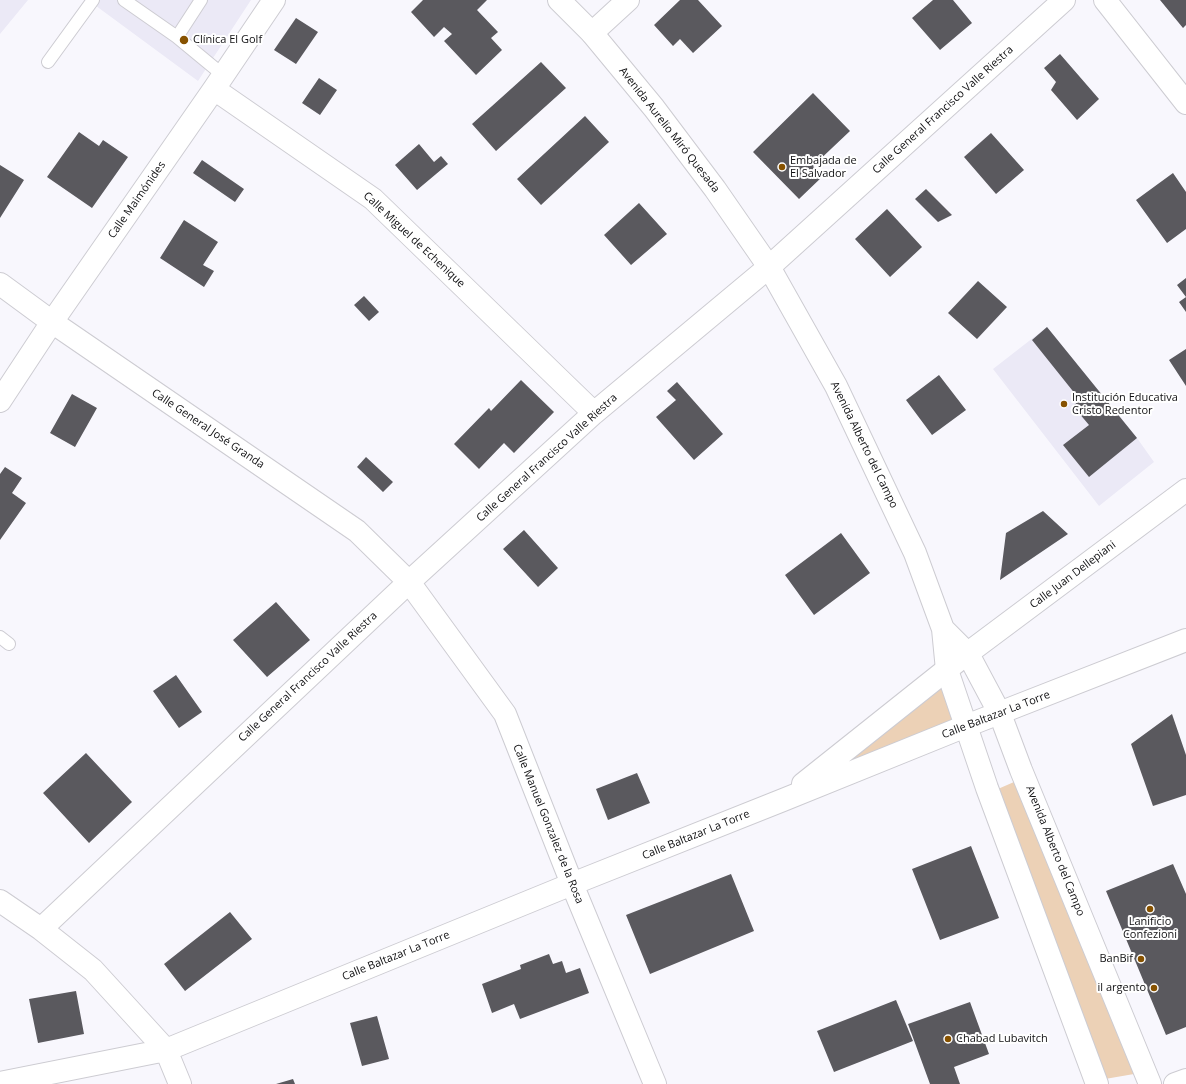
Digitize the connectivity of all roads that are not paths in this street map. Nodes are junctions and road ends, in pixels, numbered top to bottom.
1 (93, 0) edge
2 (124, 0) edge
3 (201, 0) edge
4 (274, 0) edge
5 (559, 0) edge
6 (628, 0) edge
7 (1064, 0) edge
8 (1105, 0) edge
9 (592, 33) junction
10 (177, 37) junction
11 (48, 62) dead end
12 (218, 82) junction
13 (1186, 103) edge
14 (770, 267) junction
15 (0, 284) edge
16 (52, 322) junction
17 (0, 400) edge
18 (594, 413) junction
19 (1186, 490) edge
20 (409, 582) junction
21 (1186, 640) edge
22 (958, 661) junction
23 (1000, 714) junction
24 (966, 726) junction
25 (783, 800) junction
26 (572, 884) junction
27 (0, 901) edge
28 (41, 928) junction
29 (166, 1050) junction
30 (1186, 1080) edge
31 (0, 1084) edge
32 (180, 1084) edge
33 (655, 1084) edge
34 (1097, 1084) edge
35 (1150, 1084) edge
36 (1175, 1084) edge

1 - 11 lane
2 - 10 lane
3 - 10 lane
4 - 12 street, Calle Maimónides
5 - 9 street, Avenida Aurelio Miró Quesada
6 - 9 street
7 - 14 street, Calle General Francisco Valle Riestra
8 - 13 street
9 - 14 street, Avenida Aurelio Miró Quesada
10 - 12 lane
12 - 16 street, Calle Maimónides
12 - 18 street, Calle Miguel de Echenique
14 - 18 street, Calle General Francisco Valle Riestra
14 - 22 street, Avenida Alberto del Campo
15 - 16 street, Calle General José Granda
16 - 17 street, Calle Maimónides
16 - 20 street, Calle General José Granda
18 - 20 street, Calle General Francisco Valle Riestra
19 - 22 street, Calle Juan Dellepiani
20 - 26 street, Calle Manuel Gonzalez de la Rosa
20 - 28 street, Calle General Francisco Valle Riestra
21 - 23 street, Calle Baltazar La Torre
22 - 23 street, Avenida Alberto del Campo
22 - 24 street, Avenida Alberto del Campo
22 - 25 street, Calle Baltazar La Torre
23 - 24 street, Calle Baltazar La Torre
23 - 35 street, Avenida Alberto del Campo
24 - 25 street, Calle Baltazar La Torre
24 - 34 street, Avenida Alberto del Campo
25 - 26 street, Calle Baltazar La Torre
26 - 29 street, Calle Baltazar La Torre
26 - 33 street, Calle Manuel Gonzalez de la Rosa
27 - 28 street
28 - 29 street
29 - 31 street, Calle Baltazar La Torre
29 - 32 street
30 - 36 street

